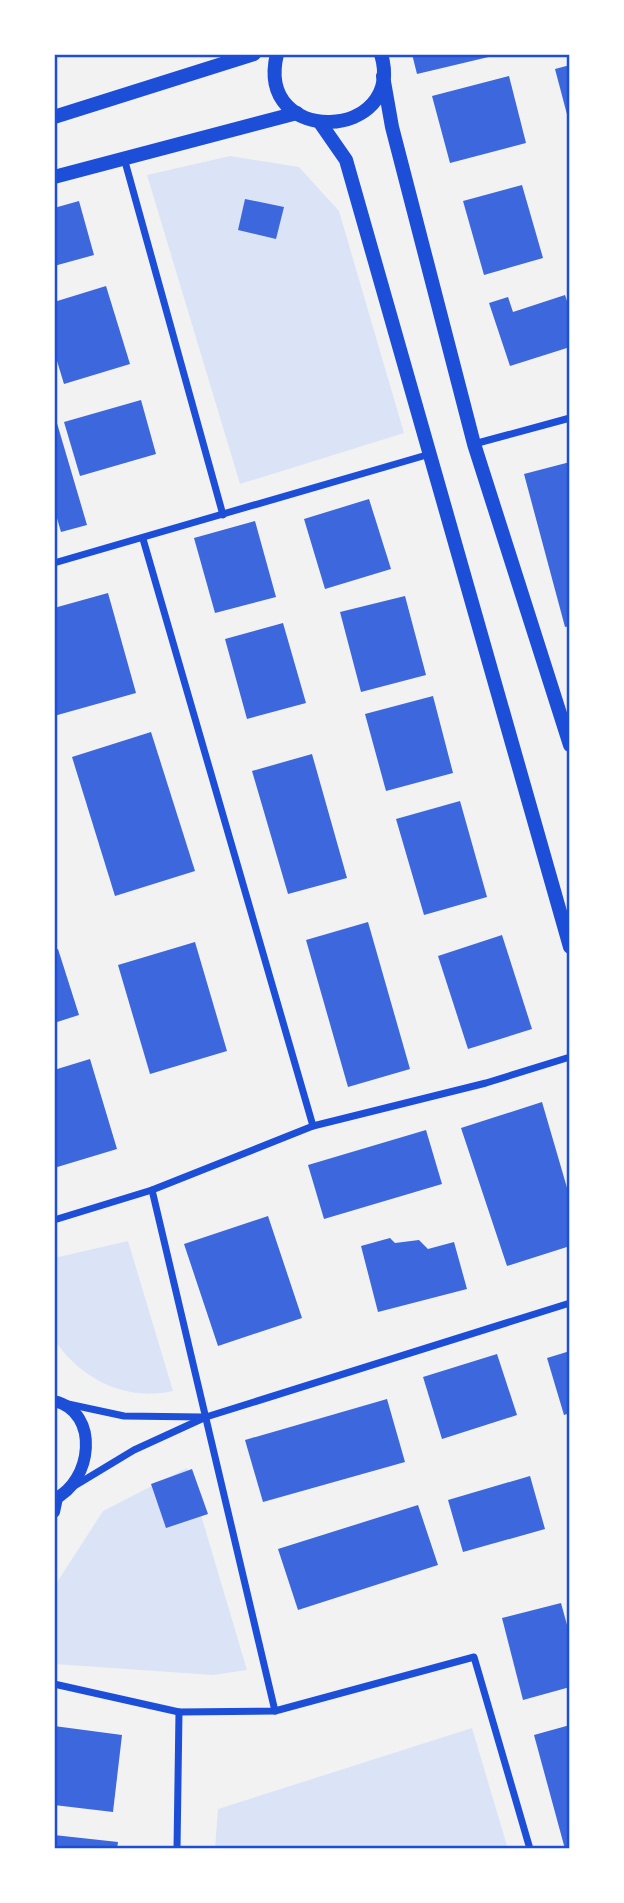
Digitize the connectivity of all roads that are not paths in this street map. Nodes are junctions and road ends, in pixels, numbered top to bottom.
1 (254, 54) edge
2 (277, 54) edge
3 (381, 54) edge
4 (383, 76) junction
5 (297, 113) junction
6 (54, 117) edge
7 (321, 124) junction
8 (124, 158) junction
9 (54, 177) edge
10 (570, 418) edge
11 (474, 444) junction
12 (430, 454) junction
13 (223, 514) junction
14 (143, 540) junction
15 (54, 563) edge
16 (570, 745) edge
17 (570, 947) edge
18 (570, 1057) edge
19 (313, 1126) junction
20 (152, 1189) junction
21 (54, 1220) edge
22 (570, 1303) edge
23 (54, 1390) edge
24 (60, 1402) edge
25 (206, 1417) junction
26 (72, 1487) junction
27 (56, 1499) edge
28 (54, 1512) edge
29 (54, 1684) edge
30 (180, 1712) junction
31 (275, 1712) junction
32 (177, 1849) edge
33 (530, 1849) edge

1 - 6 main road
2 - 5 main road
3 - 4 main road
4 - 7 main road
4 - 11 main road
5 - 7 main road
5 - 8 main road
7 - 12 main road
8 - 9 main road
8 - 13 street
10 - 11 street
11 - 16 main road
12 - 13 street
12 - 17 main road
13 - 14 street
14 - 15 street
14 - 19 street
18 - 19 street
19 - 20 street
20 - 21 street
20 - 25 street
22 - 25 street
23 - 24 street
24 - 25 street
24 - 26 street
25 - 26 street
25 - 31 street
26 - 27 street
27 - 28 street
29 - 30 street
30 - 31 street
30 - 32 street
31 - 33 street

